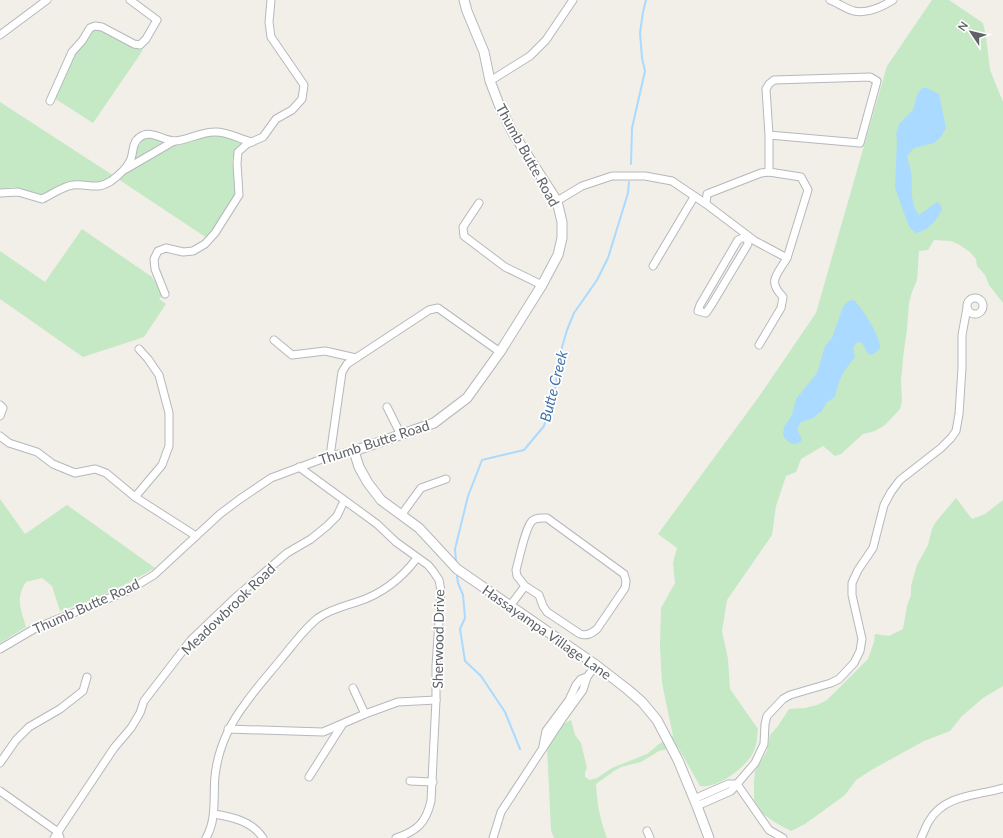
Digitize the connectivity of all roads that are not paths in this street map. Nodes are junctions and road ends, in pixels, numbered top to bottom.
1 (130, 0) edge
2 (271, 0) edge
3 (464, 0) edge
4 (573, 0) edge
5 (830, 0) edge
6 (893, 0) edge
7 (44, 1) edge
8 (0, 35) edge
9 (490, 81) junction
10 (50, 101) dead end
11 (769, 135) junction
12 (174, 141) junction
13 (252, 142) junction
14 (124, 170) junction
15 (769, 172) junction
16 (0, 193) edge
17 (694, 196) junction
18 (557, 201) junction
19 (479, 203) dead end
20 (706, 204) junction
21 (747, 236) junction
22 (787, 258) junction
23 (653, 266) dead end
24 (542, 285) junction
25 (165, 294) dead end
26 (967, 308) dead end
27 (274, 340) dead end
28 (759, 345) dead end
29 (139, 349) dead end
30 (500, 352) junction
31 (356, 358) junction
32 (0, 405) edge
33 (387, 408) dead end
34 (0, 416) edge
35 (401, 435) junction
36 (0, 436) edge
37 (354, 451) junction
38 (330, 456) junction
39 (299, 467) junction
40 (446, 479) dead end
41 (135, 497) junction
42 (344, 501) junction
43 (402, 514) junction
44 (196, 536) junction
45 (417, 558) junction
46 (525, 586) junction
47 (510, 606) junction
48 (0, 649) edge
49 (596, 665) junction
50 (87, 677) dead end
51 (353, 688) dead end
52 (436, 700) junction
53 (365, 714) junction
54 (343, 725) junction
55 (228, 729) junction
56 (0, 763) edge
57 (309, 777) dead end
58 (410, 781) dead end
59 (433, 782) junction
60 (738, 784) junction
61 (1003, 788) edge
62 (0, 791) edge
63 (696, 802) junction
64 (214, 814) junction
65 (647, 831) dead end
66 (57, 836) edge
67 (206, 838) edge
68 (263, 838) edge
69 (396, 838) edge
70 (493, 838) edge
71 (650, 838) edge
72 (710, 838) edge
73 (782, 838) edge
74 (921, 838) edge

1 - 10 street
2 - 13 street
3 - 9 street, Thumb Butte Road
4 - 9 street
5 - 6 street
7 - 8 street
9 - 18 street, Thumb Butte Road
11 - 11 street
11 - 15 street
12 - 13 street
12 - 14 street
12 - 14 street
13 - 25 street
14 - 16 street
15 - 20 street
15 - 22 street
17 - 18 street
17 - 20 street
17 - 23 street
18 - 24 street, Thumb Butte Road
19 - 24 street
20 - 21 street
21 - 21 street
21 - 22 street
22 - 28 street
24 - 30 street, Thumb Butte Road
26 - 60 street
27 - 31 street
29 - 41 street
30 - 31 street
30 - 35 street, Thumb Butte Road
31 - 38 street
32 - 34 street
33 - 35 street
35 - 37 street, Thumb Butte Road
36 - 41 street
37 - 38 street, Thumb Butte Road
37 - 43 street, Hassayampa Village Lane
38 - 39 street, Thumb Butte Road
39 - 42 street, Sherwood Drive
39 - 44 street, Thumb Butte Road
40 - 43 street
41 - 44 street
42 - 45 street, Sherwood Drive
42 - 66 street, Meadowbrook Road
43 - 47 street, Hassayampa Village Lane
44 - 48 street, Thumb Butte Road
45 - 52 street, Sherwood Drive
45 - 55 street
46 - 46 street
46 - 47 street
47 - 49 street, Hassayampa Village Lane
49 - 63 street, Hassayampa Village Lane
49 - 70 street
50 - 56 street
51 - 53 street
52 - 53 street
52 - 59 street, Sherwood Drive
53 - 54 street
54 - 55 street
54 - 57 street
55 - 64 street
58 - 59 street
59 - 69 street, Sherwood Drive
60 - 63 street
60 - 73 street
61 - 74 street
62 - 66 street
63 - 72 street, Hassayampa Village Lane
64 - 67 street
64 - 68 street
65 - 71 street

